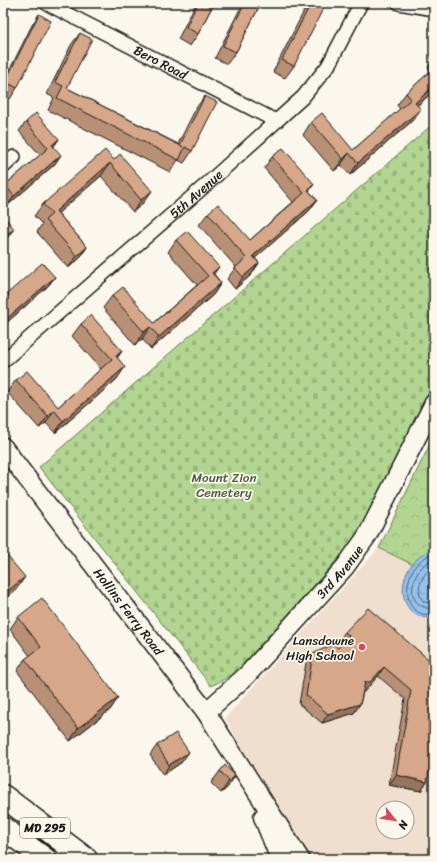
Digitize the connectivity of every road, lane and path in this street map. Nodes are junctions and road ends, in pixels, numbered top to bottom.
1 (46, 3) edge
2 (361, 3) edge
3 (399, 3) edge
4 (434, 9) edge
5 (276, 121) junction
6 (14, 157) dead end
7 (3, 167) edge
8 (3, 361) edge
9 (434, 403) edge
10 (3, 447) edge
11 (206, 712) junction
12 (249, 781) junction
13 (3, 796) edge
14 (3, 828) edge
15 (45, 859) edge
16 (86, 859) edge
17 (280, 859) edge
18 (300, 859) edge

1 - 5 street, Bero Road
2 - 5 street, 5th Avenue
3 - 4 street
5 - 8 street, 5th Avenue
6 - 7 street
9 - 11 street, 3rd Avenue
10 - 11 street, Hollins Ferry Road
11 - 12 street, Hollins Ferry Road
12 - 17 street, Hollins Ferry Road
12 - 18 street, Hollins Ferry Road
13 - 16 highway, MD 295
14 - 15 highway, MD 295

